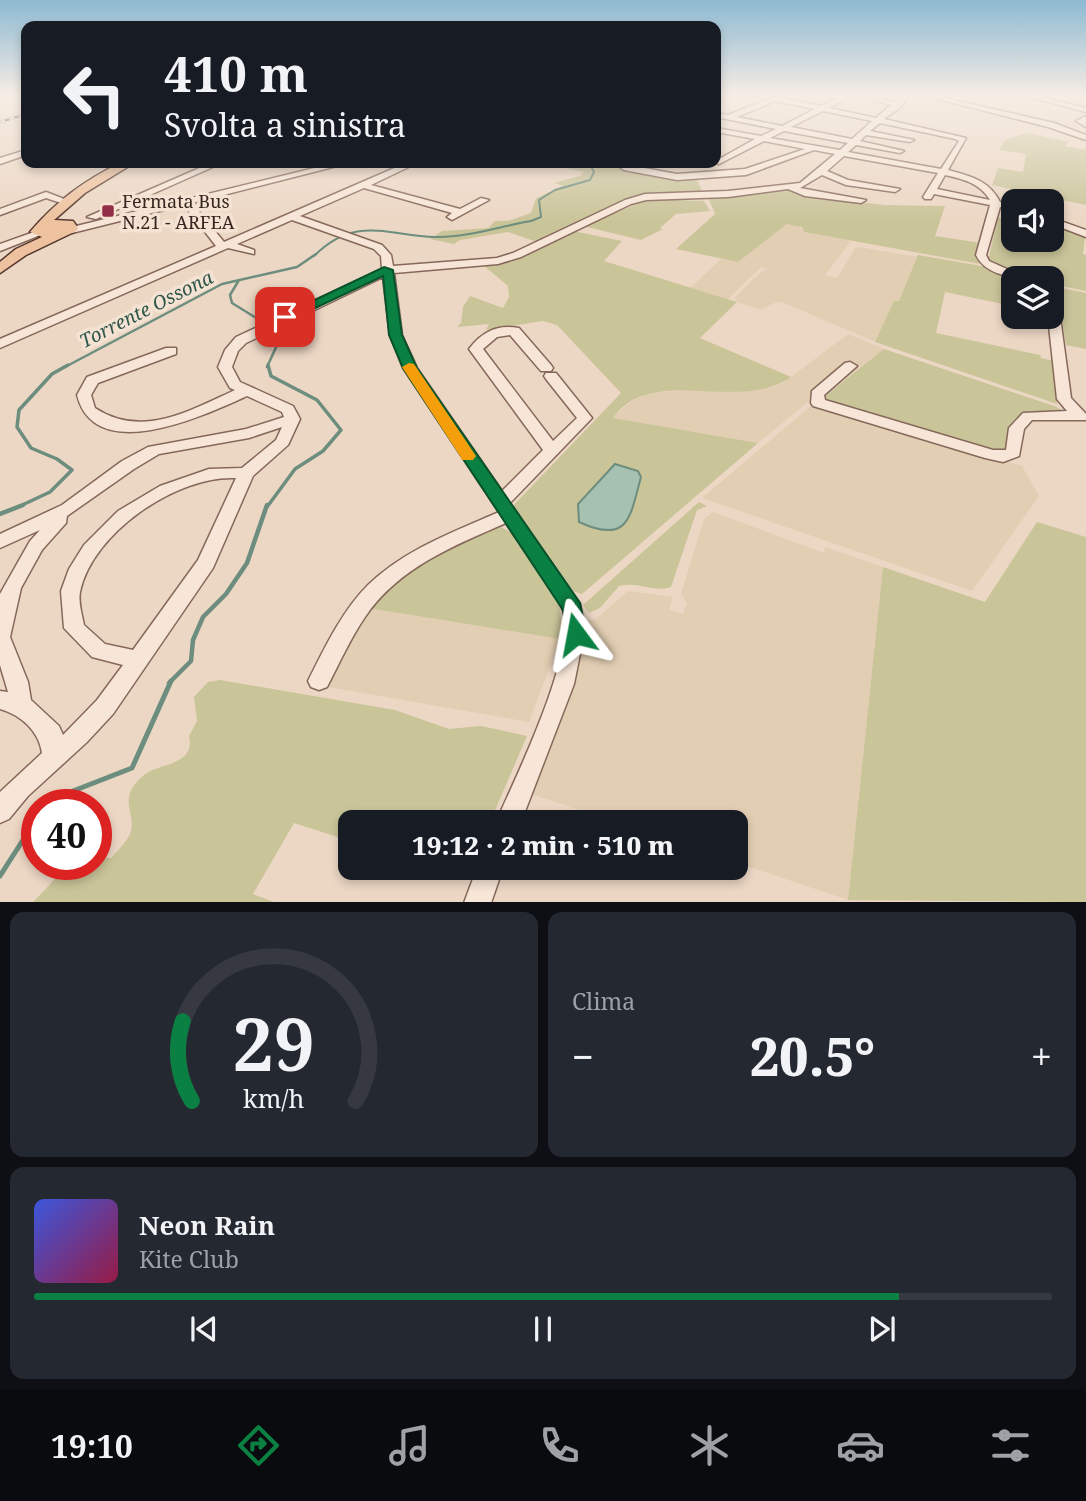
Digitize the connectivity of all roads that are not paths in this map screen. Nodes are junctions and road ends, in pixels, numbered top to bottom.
1 (756, 138) edge
2 (829, 138) edge
3 (858, 138) edge
4 (899, 138) edge
5 (955, 138) edge
6 (760, 139) junction
7 (853, 143) junction
8 (813, 149) junction
9 (900, 151) junction
10 (21, 154) edge
11 (840, 155) junction
12 (721, 159) edge
13 (0, 161) edge
14 (892, 162) junction
15 (118, 168) edge
16 (188, 168) edge
17 (206, 168) edge
18 (324, 168) edge
19 (402, 168) edge
20 (632, 168) edge
21 (703, 168) edge
22 (821, 172) junction
23 (944, 172) junction
24 (687, 176) junction
25 (363, 186) junction
26 (877, 186) junction
27 (790, 187) junction
28 (895, 189) dead end
29 (484, 200) dead end
30 (861, 200) dead end
31 (67, 202) junction
32 (187, 203) junction
33 (996, 203) junction
34 (1001, 204) edge
35 (0, 212) edge
36 (460, 212) junction
37 (294, 217) junction
38 (447, 220) dead end
39 (65, 225) junction
40 (1064, 225) edge
41 (1086, 234) edge
42 (38, 235) junction
43 (227, 246) junction
44 (0, 248) edge
45 (250, 252) dead end
46 (2, 262) edge
47 (388, 270) junction
48 (1001, 270) edge
49 (1055, 329) edge
50 (0, 346) edge
51 (172, 351) dead end
52 (850, 366) dead end
53 (247, 390) junction
54 (1082, 417) edge
55 (293, 419) junction
56 (552, 451) junction
57 (246, 473) junction
58 (68, 509) junction
59 (504, 509) junction
60 (0, 542) edge
61 (136, 659) junction
62 (319, 681) dead end
63 (11, 703) edge
64 (54, 756) junction
65 (514, 810) edge
66 (0, 811) edge
67 (485, 880) edge
68 (477, 902) edge

1 - 6 street
2 - 7 street
3 - 7 street
4 - 9 street
5 - 23 street
6 - 8 street
6 - 12 street
7 - 9 street
7 - 11 street
8 - 11 street
8 - 24 street
9 - 14 street
10 - 13 street
11 - 14 street
11 - 22 street
14 - 23 street
14 - 26 street
15 - 31 main road
16 - 39 street
17 - 39 street
18 - 32 street
19 - 25 street
20 - 24 street
21 - 24 street
22 - 26 street
22 - 27 street
23 - 33 street
23 - 33 street
25 - 36 street
25 - 37 street
26 - 28 street
27 - 30 street
27 - 47 street
29 - 36 street
31 - 35 street
31 - 39 main road
32 - 39 street
32 - 43 street
33 - 34 street
33 - 48 street
36 - 38 street
37 - 43 street
37 - 47 street
39 - 42 main road
39 - 42 main road
40 - 41 street
42 - 44 street
42 - 46 main road
43 - 45 street
43 - 50 street
47 - 53 street
47 - 59 street
49 - 54 street
51 - 53 street
52 - 54 street
53 - 55 street
55 - 57 street
55 - 58 street
56 - 56 street
56 - 59 street
57 - 61 street
57 - 61 street
58 - 60 street
58 - 63 street
59 - 62 street
59 - 65 street
61 - 64 street
63 - 64 street
64 - 66 street
67 - 68 street

